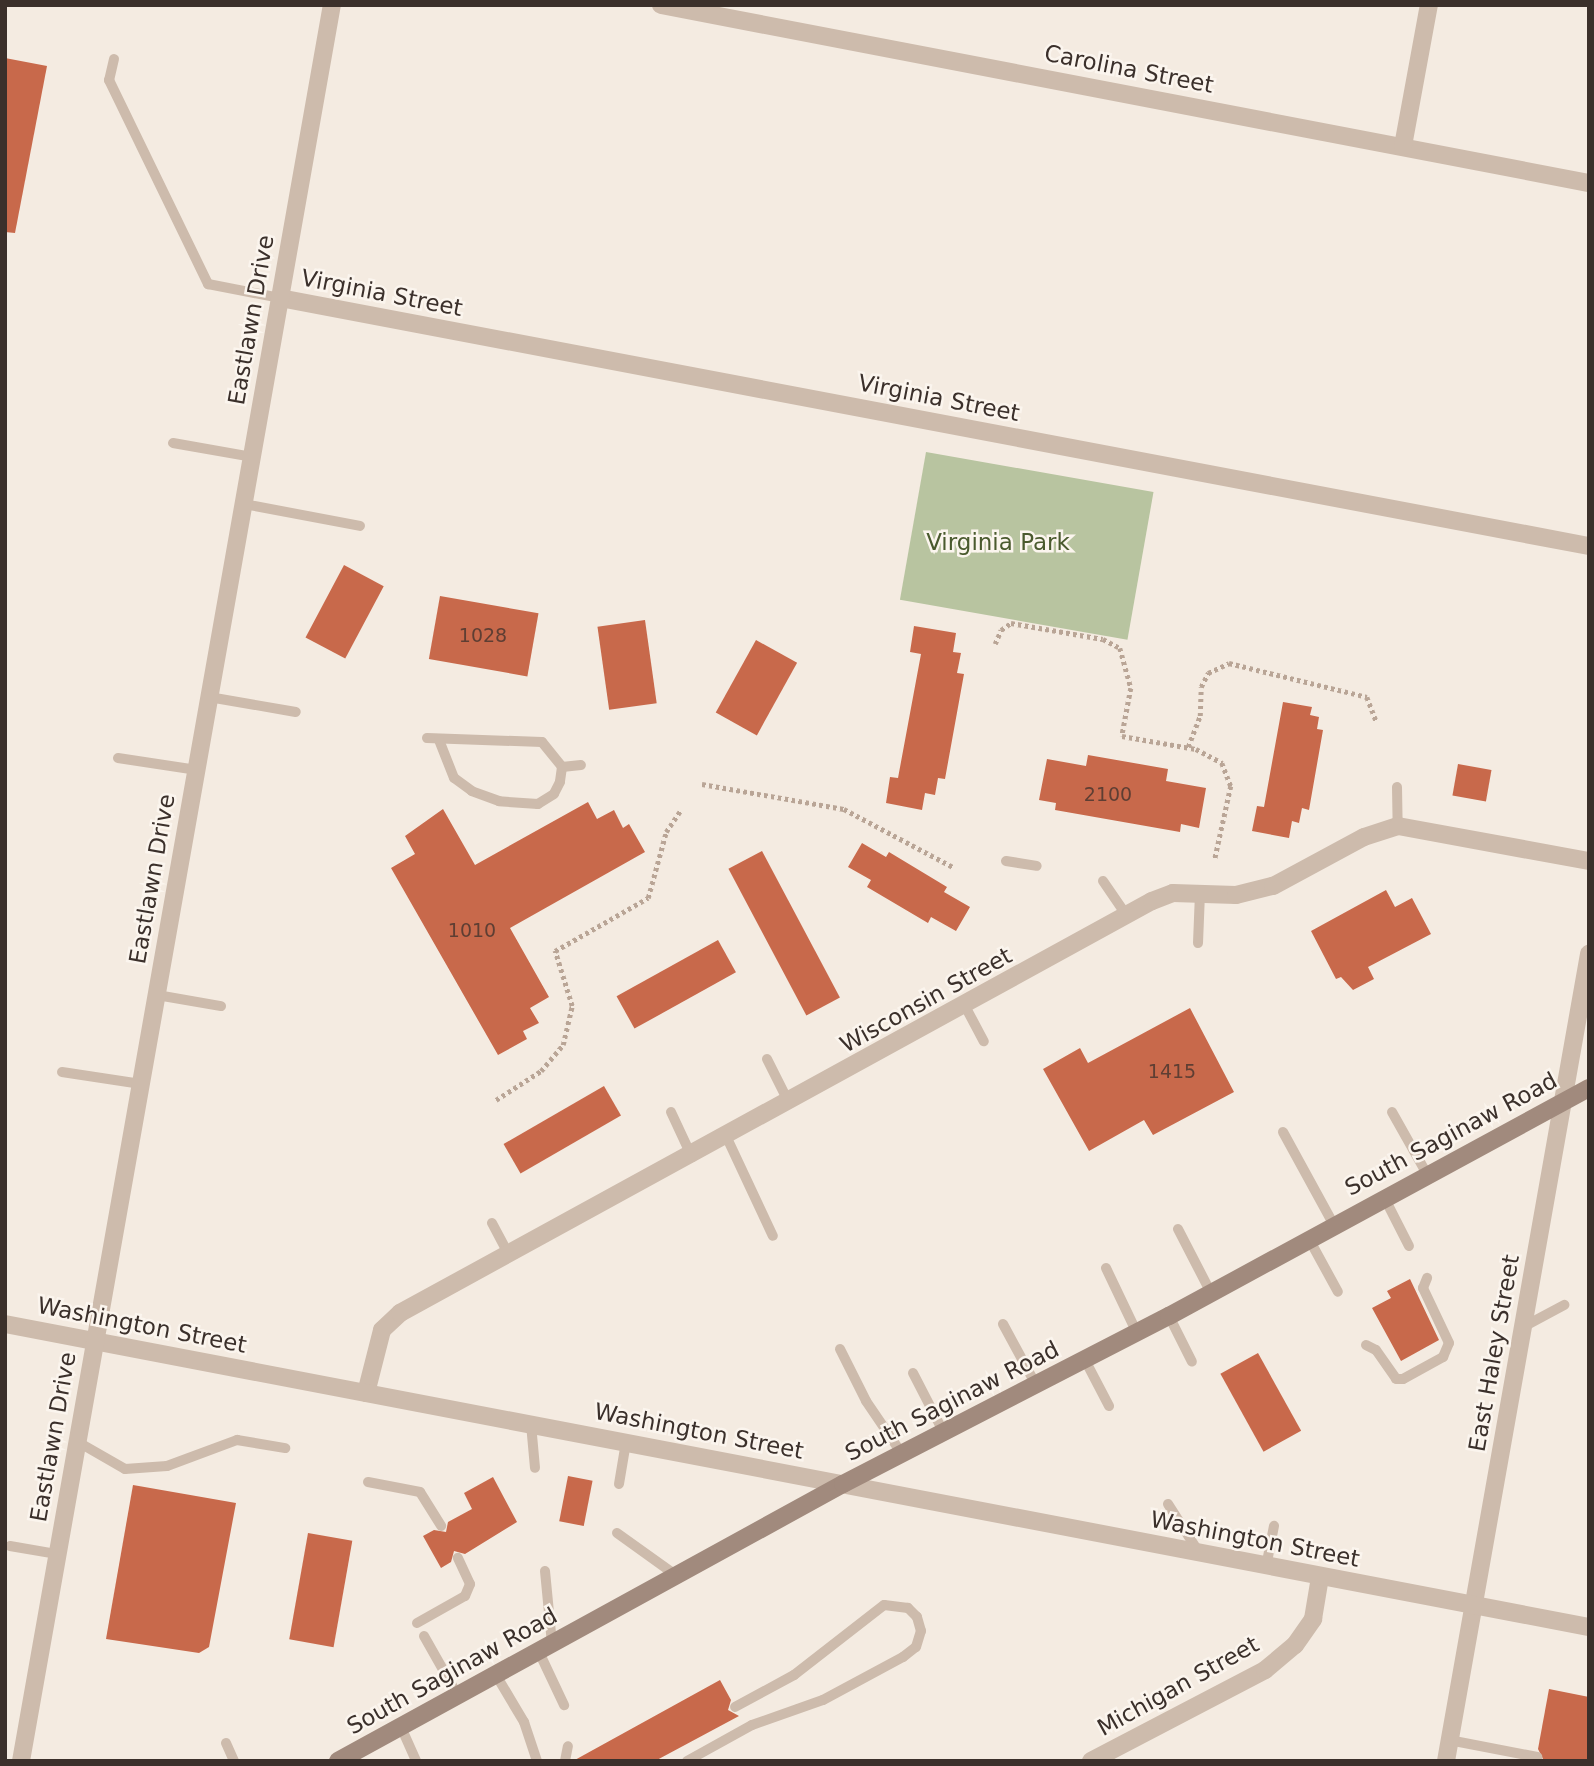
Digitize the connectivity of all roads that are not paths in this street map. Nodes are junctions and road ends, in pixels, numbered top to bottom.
1 (332, 5) edge
2 (661, 5) edge
3 (1429, 5) edge
4 (693, 8) edge
5 (114, 58) dead end
6 (1403, 146) junction
7 (1589, 183) edge
8 (280, 298) junction
9 (173, 443) dead end
10 (252, 457) junction
11 (244, 504) junction
12 (360, 526) dead end
13 (1589, 546) edge
14 (209, 697) junction
15 (296, 712) dead end
16 (427, 738) dead end
17 (439, 740) junction
18 (118, 758) dead end
19 (581, 765) dead end
20 (562, 767) junction
21 (197, 770) junction
22 (1397, 787) dead end
23 (1398, 826) junction
24 (1006, 861) dead end
25 (1589, 861) edge
26 (1037, 866) dead end
27 (1103, 881) dead end
28 (1200, 894) junction
29 (1127, 916) junction
30 (1198, 943) dead end
31 (1589, 954) edge
32 (157, 995) junction
33 (221, 1006) dead end
34 (965, 1006) junction
35 (984, 1041) dead end
36 (767, 1059) dead end
37 (62, 1072) dead end
38 (141, 1084) junction
39 (1589, 1088) edge
40 (789, 1103) junction
41 (1564, 1103) junction
42 (671, 1112) dead end
43 (1392, 1112) dead end
44 (1283, 1132) dead end
45 (727, 1138) junction
46 (692, 1157) junction
47 (1427, 1174) junction
48 (1384, 1198) junction
49 (492, 1223) dead end
50 (1334, 1225) junction
51 (1178, 1229) dead end
52 (773, 1236) dead end
53 (1309, 1239) junction
54 (1409, 1246) dead end
55 (509, 1255) junction
56 (1106, 1268) dead end
57 (1427, 1278) dead end
58 (1338, 1292) dead end
59 (1211, 1293) junction
60 (1564, 1306) dead end
61 (1168, 1316) junction
62 (5, 1324) edge
63 (1003, 1324) dead end
64 (1523, 1327) junction
65 (1137, 1333) junction
66 (95, 1341) junction
67 (1366, 1345) dead end
68 (840, 1349) dead end
69 (1085, 1360) junction
70 (1192, 1362) dead end
71 (913, 1373) dead end
72 (1036, 1385) junction
73 (366, 1393) junction
74 (1109, 1406) dead end
75 (531, 1424) junction
76 (944, 1433) junction
77 (78, 1442) junction
78 (626, 1442) junction
79 (285, 1448) dead end
80 (902, 1454) junction
81 (535, 1468) dead end
82 (368, 1482) dead end
83 (618, 1484) dead end
84 (843, 1484) junction
85 (1168, 1504) dead end
86 (441, 1526) dead end
87 (1274, 1526) dead end
88 (617, 1533) dead end
89 (10, 1546) dead end
90 (57, 1554) junction
91 (1200, 1554) junction
92 (458, 1558) dead end
93 (1266, 1567) junction
94 (545, 1571) dead end
95 (677, 1576) junction
96 (1320, 1577) junction
97 (1473, 1605) junction
98 (417, 1623) dead end
99 (1589, 1627) edge
100 (424, 1636) dead end
101 (546, 1648) junction
102 (496, 1675) junction
103 (458, 1696) junction
104 (564, 1705) dead end
105 (735, 1707) dead end
106 (401, 1727) junction
107 (1450, 1740) junction
108 (226, 1743) dead end
109 (568, 1746) dead end
110 (1537, 1757) dead end
111 (21, 1761) edge
112 (234, 1761) edge
113 (338, 1761) edge
114 (416, 1761) edge
115 (537, 1761) edge
116 (565, 1761) edge
117 (687, 1761) edge
118 (1091, 1761) edge
119 (1446, 1761) edge

1 - 8 street, Eastlawn Drive
2 - 4 street, Carolina Street
3 - 6 street
4 - 6 street, Carolina Street
5 - 8 lane
6 - 7 street, Carolina Street
8 - 10 street, Eastlawn Drive
8 - 13 street, Virginia Street
9 - 10 lane
10 - 11 street, Eastlawn Drive
11 - 12 lane
11 - 14 street, Eastlawn Drive
14 - 15 lane
14 - 21 street, Eastlawn Drive
16 - 17 lane
17 - 20 lane
17 - 20 lane
18 - 21 lane
19 - 20 lane
21 - 32 street, Eastlawn Drive
22 - 23 lane
23 - 25 street, Wisconsin Street
23 - 28 street, Wisconsin Street
24 - 26 lane
27 - 29 lane
28 - 29 street, Wisconsin Street
28 - 30 lane
29 - 34 street, Wisconsin Street
31 - 41 street, East Haley Street
32 - 33 lane
32 - 38 street, Eastlawn Drive
34 - 35 lane
34 - 40 street, Wisconsin Street
36 - 40 lane
37 - 38 lane
38 - 66 street, Eastlawn Drive
39 - 41 main road, South Saginaw Road
40 - 45 street, Wisconsin Street
41 - 47 main road, South Saginaw Road
41 - 64 street, East Haley Street
42 - 46 lane
43 - 47 lane
44 - 50 lane
45 - 46 street, Wisconsin Street
45 - 52 lane
46 - 55 street, Wisconsin Street
47 - 48 main road, South Saginaw Road
48 - 50 main road, South Saginaw Road
48 - 54 lane
49 - 55 lane
50 - 53 main road, South Saginaw Road
51 - 59 lane
53 - 58 lane
53 - 59 main road, South Saginaw Road
55 - 73 street, Wisconsin Street
56 - 65 lane
57 - 67 lane
59 - 61 main road, South Saginaw Road
60 - 64 lane
61 - 65 main road, South Saginaw Road
61 - 70 lane
62 - 66 street, Washington Street
63 - 72 lane
64 - 97 street, East Haley Street
65 - 69 main road, South Saginaw Road
66 - 73 street, Washington Street
66 - 77 street, Eastlawn Drive
68 - 80 lane
69 - 72 main road, South Saginaw Road
69 - 74 lane
71 - 76 lane
72 - 76 main road, South Saginaw Road
73 - 75 street, Washington Street
75 - 78 street, Washington Street
75 - 81 lane
76 - 80 main road, South Saginaw Road
77 - 79 lane
77 - 90 street, Eastlawn Drive
78 - 83 lane
78 - 84 street, Washington Street
80 - 84 main road, South Saginaw Road
82 - 86 lane
84 - 91 street, Washington Street
84 - 95 main road, South Saginaw Road
85 - 91 lane
87 - 93 lane
88 - 95 lane
89 - 90 lane
90 - 111 street, Eastlawn Drive
91 - 93 street, Washington Street
92 - 98 lane
93 - 96 street, Washington Street
94 - 101 lane
95 - 101 main road, South Saginaw Road
96 - 97 street, Washington Street
96 - 118 street, Michigan Street
97 - 99 street, Washington Street
97 - 107 street, East Haley Street
100 - 103 lane
101 - 102 main road, South Saginaw Road
101 - 104 lane
102 - 103 main road, South Saginaw Road
102 - 115 lane
103 - 106 main road, South Saginaw Road
105 - 117 lane
106 - 113 main road, South Saginaw Road
106 - 114 lane
107 - 110 lane
107 - 119 street, East Haley Street
108 - 112 lane
109 - 116 lane

